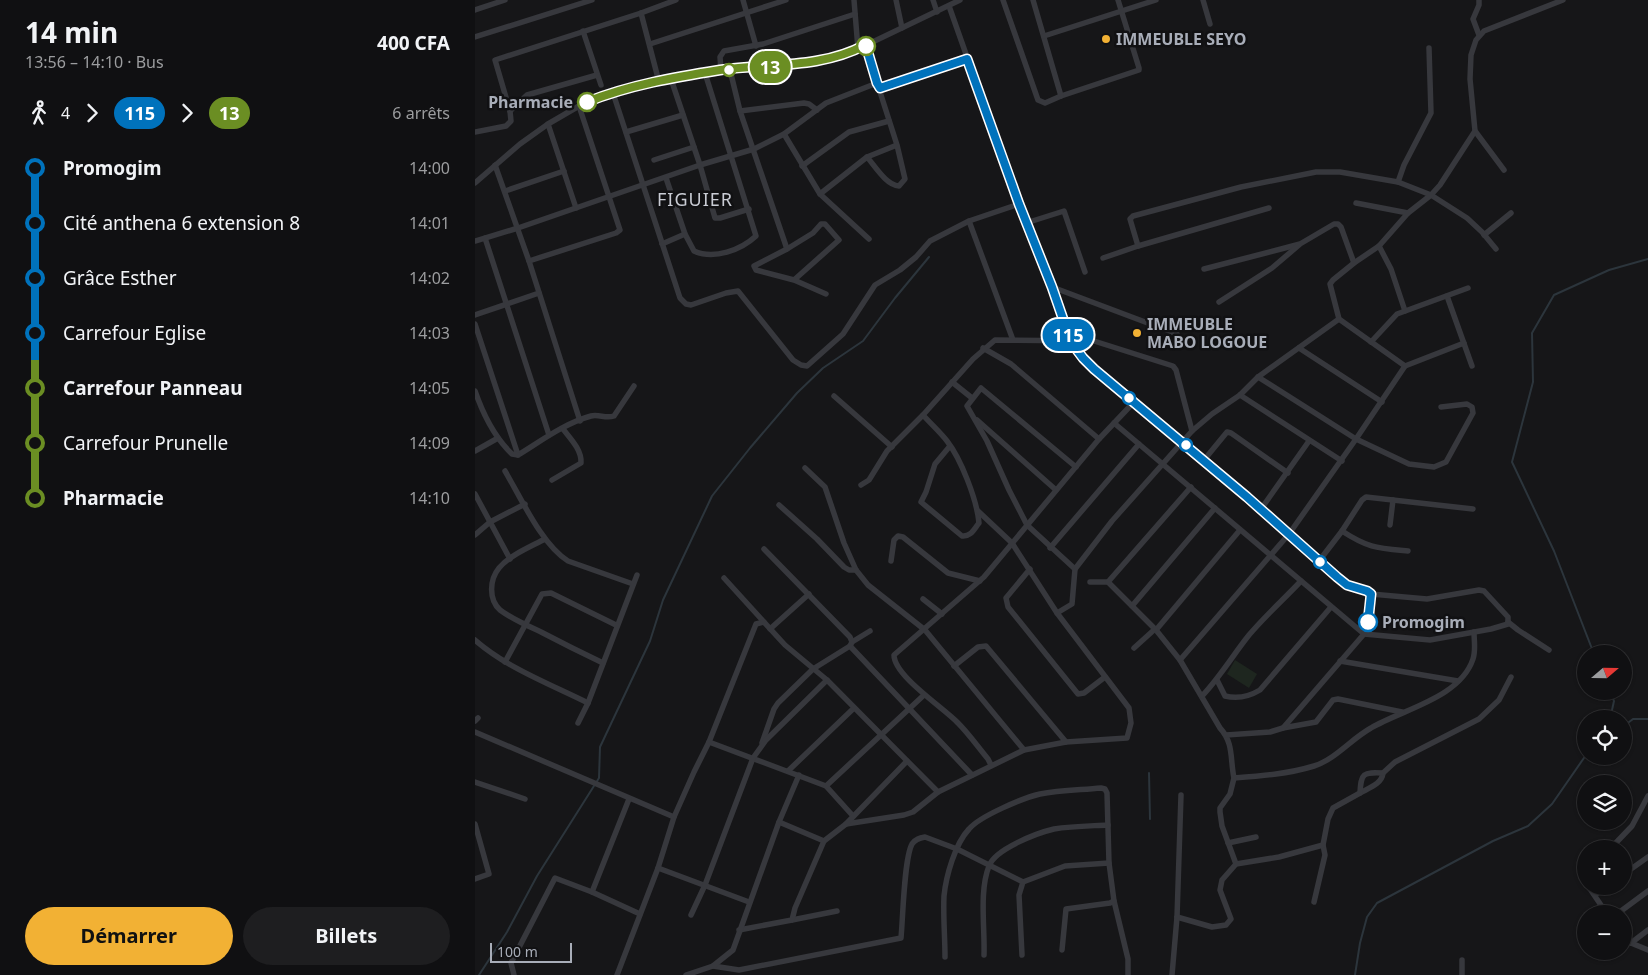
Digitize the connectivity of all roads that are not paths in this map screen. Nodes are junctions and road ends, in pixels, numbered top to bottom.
1 (505, 0) edge
2 (592, 0) edge
3 (676, 0) edge
4 (743, 0) edge
5 (786, 0) edge
6 (854, 0) edge
7 (896, 0) edge
8 (933, 0) edge
9 (960, 0) edge
10 (1003, 0) edge
11 (1033, 0) edge
12 (1118, 0) edge
13 (1156, 0) edge
14 (1203, 0) edge
15 (1479, 0) edge
16 (1563, 0) edge
17 (949, 6) junction
18 (475, 10) edge
19 (1122, 11) junction
20 (937, 12) junction
21 (641, 13) junction
22 (747, 13) junction
23 (855, 14) junction
24 (1210, 24) dead end
25 (902, 28) junction
26 (583, 31) junction
27 (1479, 35) junction
28 (1044, 36) junction
29 (475, 37) edge
30 (650, 44) junction
31 (865, 45) junction
32 (756, 46) junction
33 (1429, 48) dead end
34 (858, 49) junction
35 (967, 59) junction
36 (721, 70) junction
37 (730, 70) junction
38 (705, 73) junction
39 (597, 75) junction
40 (671, 80) junction
41 (659, 82) junction
42 (601, 85) dead end
43 (878, 86) junction
44 (613, 93) junction
45 (1061, 96) junction
46 (579, 106) junction
47 (510, 110) junction
48 (817, 110) junction
49 (740, 111) junction
50 (683, 115) junction
51 (889, 121) junction
52 (548, 124) junction
53 (1475, 131) junction
54 (475, 132) edge
55 (626, 132) junction
56 (784, 134) junction
57 (897, 145) junction
58 (693, 146) junction
59 (755, 149) junction
60 (732, 156) junction
61 (867, 157) junction
62 (654, 160) dead end
63 (495, 165) junction
64 (700, 165) junction
65 (802, 166) junction
66 (1504, 170) dead end
67 (564, 172) junction
68 (665, 178) junction
69 (1398, 182) junction
70 (475, 183) edge
71 (643, 185) junction
72 (505, 191) junction
73 (819, 194) junction
74 (1431, 195) junction
75 (610, 196) junction
76 (1356, 203) dead end
77 (1019, 204) junction
78 (576, 208) junction
79 (1269, 208) dead end
80 (749, 209) junction
81 (1407, 213) junction
82 (1511, 213) dead end
83 (969, 221) junction
84 (1027, 223) junction
85 (519, 228) junction
86 (685, 234) junction
87 (1484, 235) junction
88 (485, 238) junction
89 (869, 239) dead end
90 (475, 241) edge
91 (662, 244) junction
92 (1300, 244) junction
93 (1138, 246) junction
94 (1379, 246) junction
95 (787, 249) junction
96 (1496, 249) dead end
97 (1103, 258) dead end
98 (529, 261) junction
99 (1354, 263) junction
100 (1204, 269) dead end
101 (1085, 272) dead end
102 (794, 280) junction
103 (1052, 287) junction
104 (1468, 288) dead end
105 (539, 293) junction
106 (826, 294) dead end
107 (1447, 296) junction
108 (1219, 302) dead end
109 (507, 305) junction
110 (1405, 311) junction
111 (475, 315) edge
112 (1339, 319) junction
113 (475, 324) edge
114 (1177, 334) dead end
115 (1013, 340) junction
116 (1071, 342) junction
117 (1371, 342) junction
118 (1464, 343) junction
119 (983, 348) junction
120 (1299, 348) junction
121 (1405, 366) junction
122 (1472, 366) dead end
123 (1258, 377) junction
124 (952, 382) junction
125 (634, 386) dead end
126 (475, 391) edge
127 (1239, 395) junction
128 (834, 396) dead end
129 (972, 398) junction
130 (1134, 402) junction
131 (1382, 402) junction
132 (1441, 408) dead end
133 (482, 410) junction
134 (475, 414) edge
135 (923, 416) junction
136 (973, 416) junction
137 (579, 421) junction
138 (1114, 423) junction
139 (563, 428) junction
140 (1192, 431) junction
141 (549, 435) junction
142 (498, 438) junction
143 (1099, 439) junction
144 (1357, 439) junction
145 (1309, 441) junction
146 (1183, 443) junction
147 (1139, 444) junction
148 (950, 446) junction
149 (891, 447) junction
150 (475, 451) edge
151 (518, 455) junction
152 (1203, 460) junction
153 (1341, 461) junction
154 (1163, 464) junction
155 (1076, 467) junction
156 (805, 468) dead end
157 (505, 472) dead end
158 (1288, 473) junction
159 (552, 480) dead end
160 (861, 485) dead end
161 (1191, 487) junction
162 (1056, 490) junction
163 (475, 494) edge
164 (1393, 500) junction
165 (525, 504) junction
166 (779, 505) dead end
167 (1215, 508) junction
168 (1261, 509) junction
169 (1473, 509) dead end
170 (978, 511) junction
171 (490, 522) junction
172 (1027, 525) junction
173 (1389, 525) dead end
174 (1241, 530) junction
175 (1342, 531) junction
176 (1289, 534) junction
177 (475, 535) edge
178 (545, 539) junction
179 (1012, 543) junction
180 (1050, 548) junction
181 (764, 549) dead end
182 (1408, 551) dead end
183 (1271, 557) junction
184 (510, 559) junction
185 (891, 561) dead end
186 (1319, 561) junction
187 (1030, 569) junction
188 (1075, 569) junction
189 (856, 570) junction
190 (637, 575) dead end
191 (724, 578) dead end
192 (980, 581) junction
193 (1301, 581) junction
194 (1089, 582) dead end
195 (1108, 582) junction
196 (633, 584) junction
197 (809, 594) junction
198 (1371, 594) junction
199 (923, 599) dead end
200 (1132, 606) junction
201 (1331, 607) junction
202 (1057, 613) junction
203 (942, 614) junction
204 (765, 622) junction
205 (1509, 622) junction
206 (524, 624) junction
207 (616, 625) junction
208 (770, 629) junction
209 (1155, 629) junction
210 (925, 630) junction
211 (870, 631) dead end
212 (1474, 632) junction
213 (1365, 634) junction
214 (475, 640) edge
215 (851, 644) junction
216 (1133, 648) dead end
217 (1549, 650) dead end
218 (1180, 660) junction
219 (1340, 661) junction
220 (505, 662) junction
221 (603, 663) junction
222 (954, 666) junction
223 (813, 669) junction
224 (1105, 677) junction
225 (1511, 677) dead end
226 (827, 680) junction
227 (1217, 680) junction
228 (1458, 681) junction
229 (924, 695) junction
230 (1202, 696) junction
231 (588, 703) junction
232 (854, 708) junction
233 (909, 709) junction
234 (1402, 712) junction
235 (578, 723) dead end
236 (1283, 728) junction
237 (475, 732) edge
238 (881, 735) junction
239 (1226, 735) junction
240 (709, 742) junction
241 (1066, 742) junction
242 (761, 747) junction
243 (1024, 750) junction
244 (753, 758) junction
245 (907, 762) junction
246 (991, 765) junction
247 (788, 771) junction
248 (1383, 772) junction
249 (799, 776) junction
250 (972, 776) junction
251 (1234, 778) junction
252 (475, 782) edge
253 (826, 786) junction
254 (937, 792) junction
255 (1360, 793) junction
256 (1181, 796) dead end
257 (1648, 796) edge
258 (629, 799) junction
259 (525, 800) dead end
260 (853, 816) junction
261 (674, 817) junction
262 (779, 822) junction
263 (475, 824) edge
264 (846, 824) junction
265 (1108, 825) junction
266 (1256, 837) dead end
267 (1619, 840) edge
268 (824, 841) junction
269 (1227, 842) junction
270 (1323, 845) junction
271 (957, 849) junction
272 (1648, 857) edge
273 (1109, 862) junction
274 (1236, 864) junction
275 (989, 865) junction
276 (658, 868) junction
277 (1632, 868) edge
278 (475, 879) edge
279 (1023, 882) junction
280 (705, 885) junction
281 (1648, 891) edge
282 (592, 892) junction
283 (1595, 896) edge
284 (1115, 901) junction
285 (749, 902) junction
286 (1314, 902) dead end
287 (1601, 905) edge
288 (1629, 905) edge
289 (837, 911) dead end
290 (640, 914) junction
291 (691, 915) dead end
292 (1177, 917) junction
293 (792, 920) junction
294 (739, 930) junction
295 (1648, 930) edge
296 (1632, 941) edge
297 (1632, 942) edge
298 (1062, 950) dead end
299 (1648, 950) edge
300 (984, 955) dead end
301 (1022, 955) dead end
302 (945, 957) dead end
303 (1462, 960) dead end
304 (713, 966) junction
305 (514, 975) edge
306 (617, 975) edge
307 (687, 975) edge
308 (1128, 975) edge
309 (1171, 975) edge
310 (1462, 975) edge

1 - 18 street
2 - 29 street
3 - 21 street
4 - 22 street
5 - 22 street
6 - 23 street
7 - 25 street
8 - 20 street
9 - 17 street
10 - 45 street
11 - 28 street
12 - 19 street
13 - 19 street
14 - 24 street
15 - 27 street
16 - 27 street
17 - 20 street
17 - 35 street
19 - 28 street
19 - 45 street
20 - 25 street
21 - 26 street
21 - 30 street
22 - 30 street
22 - 32 street
23 - 32 street
23 - 34 street
25 - 31 street
26 - 39 street
26 - 47 street
27 - 53 street
28 - 45 street
30 - 41 street
31 - 34 street
31 - 43 street
32 - 36 street
33 - 69 street
34 - 37 street
35 - 43 street
35 - 77 street
36 - 37 street
36 - 38 street
37 - 49 street
38 - 40 street
38 - 60 street
39 - 42 street
39 - 47 street
40 - 41 street
40 - 50 street
41 - 44 street
43 - 48 street
43 - 51 street
44 - 46 street
44 - 55 street
46 - 52 street
46 - 75 street
47 - 54 street
48 - 49 street
48 - 56 street
49 - 59 street
50 - 55 street
50 - 58 street
51 - 57 street
51 - 65 street
52 - 63 street
52 - 67 street
53 - 66 street
53 - 74 street
55 - 71 street
56 - 59 street
56 - 65 street
57 - 61 street
57 - 61 street
58 - 62 street
58 - 64 street
59 - 60 street
59 - 95 street
60 - 64 street
60 - 80 street
61 - 73 street
63 - 70 street
63 - 72 street
64 - 68 street
64 - 80 street
65 - 73 street
67 - 72 street
67 - 78 street
68 - 71 street
68 - 86 street
69 - 74 street
69 - 93 street
71 - 75 street
71 - 91 street
72 - 85 street
73 - 89 street
74 - 81 street
74 - 87 street
75 - 78 street
75 - 98 street
76 - 81 street
77 - 83 street
77 - 84 street
78 - 85 street
79 - 93 street
80 - 86 street
81 - 94 street
82 - 87 street
83 - 91 street
83 - 115 street
84 - 101 street
84 - 103 street
85 - 88 street
85 - 98 street
86 - 91 street
87 - 96 street
88 - 90 street
88 - 109 street
92 - 99 street
92 - 100 street
92 - 108 street
93 - 97 street
94 - 99 street
94 - 110 street
95 - 102 street
95 - 102 street
98 - 105 street
99 - 112 street
102 - 106 street
103 - 114 street
103 - 116 street
104 - 107 street
105 - 109 street
105 - 137 street
107 - 110 street
107 - 118 street
109 - 111 street
109 - 141 street
110 - 117 street
112 - 117 street
112 - 120 street
113 - 151 street
115 - 116 street
115 - 119 street
116 - 130 street
116 - 140 street
117 - 121 street
118 - 121 street
118 - 122 street
119 - 124 street
119 - 143 street
120 - 123 street
120 - 131 street
121 - 131 street
123 - 127 street
123 - 144 street
124 - 129 street
124 - 135 street
125 - 137 street
126 - 133 street
127 - 140 street
127 - 145 street
128 - 149 street
129 - 136 street
129 - 155 street
130 - 138 street
130 - 146 street
131 - 144 street
132 - 144 street
133 - 134 street
133 - 142 street
135 - 148 street
135 - 149 street
136 - 162 street
136 - 172 street
137 - 139 street
138 - 143 street
138 - 147 street
139 - 141 street
139 - 159 street
140 - 146 street
141 - 151 street
142 - 150 street
142 - 151 street
143 - 155 street
144 - 153 street
145 - 153 street
145 - 158 street
146 - 152 street
146 - 154 street
147 - 154 street
147 - 180 street
148 - 170 street
148 - 170 street
149 - 160 street
152 - 158 street
152 - 168 street
153 - 176 street
154 - 161 street
154 - 188 street
155 - 162 street
156 - 189 street
157 - 165 street
158 - 168 street
161 - 167 street
161 - 195 street
162 - 172 street
163 - 171 street
164 - 169 street
164 - 173 street
164 - 175 street
165 - 171 street
165 - 178 street
166 - 189 street
167 - 174 street
167 - 200 street
168 - 176 street
170 - 179 street
171 - 177 street
171 - 184 street
172 - 179 street
172 - 180 street
174 - 183 street
174 - 209 street
175 - 182 street
175 - 186 street
176 - 183 street
176 - 186 street
178 - 184 street
178 - 196 street
179 - 187 street
179 - 192 street
180 - 188 street
181 - 197 street
183 - 193 street
183 - 218 street
184 - 206 street
185 - 192 street
186 - 198 street
187 - 202 street
187 - 224 street
188 - 202 street
189 - 210 street
190 - 196 street
191 - 204 street
192 - 203 street
193 - 201 street
193 - 227 street
194 - 195 street
195 - 200 street
196 - 207 street
197 - 208 street
197 - 215 street
198 - 205 street
198 - 213 street
199 - 203 street
200 - 209 street
201 - 213 street
201 - 227 street
202 - 224 street
203 - 210 street
204 - 208 street
204 - 240 street
205 - 212 street
205 - 217 street
206 - 207 street
206 - 220 street
206 - 221 street
207 - 221 street
208 - 223 street
209 - 216 street
209 - 218 street
210 - 222 street
210 - 229 street
211 - 215 street
212 - 213 street
212 - 228 street
213 - 219 street
214 - 220 street
215 - 223 street
215 - 233 street
218 - 230 street
219 - 228 street
219 - 236 street
220 - 231 street
221 - 231 street
222 - 241 street
222 - 243 street
223 - 226 street
223 - 242 street
224 - 241 street
225 - 248 street
226 - 232 street
226 - 242 street
227 - 230 street
228 - 234 street
229 - 233 street
229 - 246 street
230 - 239 street
231 - 235 street
232 - 238 street
232 - 247 street
233 - 238 street
233 - 250 street
234 - 236 street
234 - 251 street
236 - 239 street
237 - 258 street
238 - 245 street
238 - 253 street
239 - 251 street
240 - 244 street
240 - 261 street
241 - 243 street
242 - 244 street
243 - 246 street
244 - 247 street
244 - 280 street
245 - 254 street
245 - 260 street
246 - 250 street
247 - 249 street
248 - 255 street
248 - 255 street
249 - 253 street
249 - 262 street
250 - 254 street
251 - 269 street
252 - 259 street
253 - 260 street
254 - 264 street
255 - 270 street
256 - 292 street
257 - 267 street
258 - 261 street
258 - 282 street
260 - 264 street
261 - 276 street
262 - 268 street
262 - 285 street
263 - 278 street
264 - 268 street
265 - 271 street
265 - 273 street
265 - 275 street
266 - 269 street
268 - 293 street
269 - 274 street
270 - 274 street
270 - 286 street
271 - 275 street
271 - 302 street
271 - 304 street
272 - 277 street
273 - 279 street
273 - 284 street
274 - 292 street
275 - 279 street
275 - 300 street
276 - 280 street
276 - 290 street
279 - 301 street
280 - 285 street
280 - 291 street
281 - 288 street
282 - 290 street
282 - 305 street
283 - 287 street
284 - 298 street
284 - 308 street
285 - 294 street
289 - 293 street
290 - 306 street
292 - 309 street
293 - 294 street
294 - 304 street
295 - 296 street
297 - 299 street
303 - 310 street
304 - 307 street

